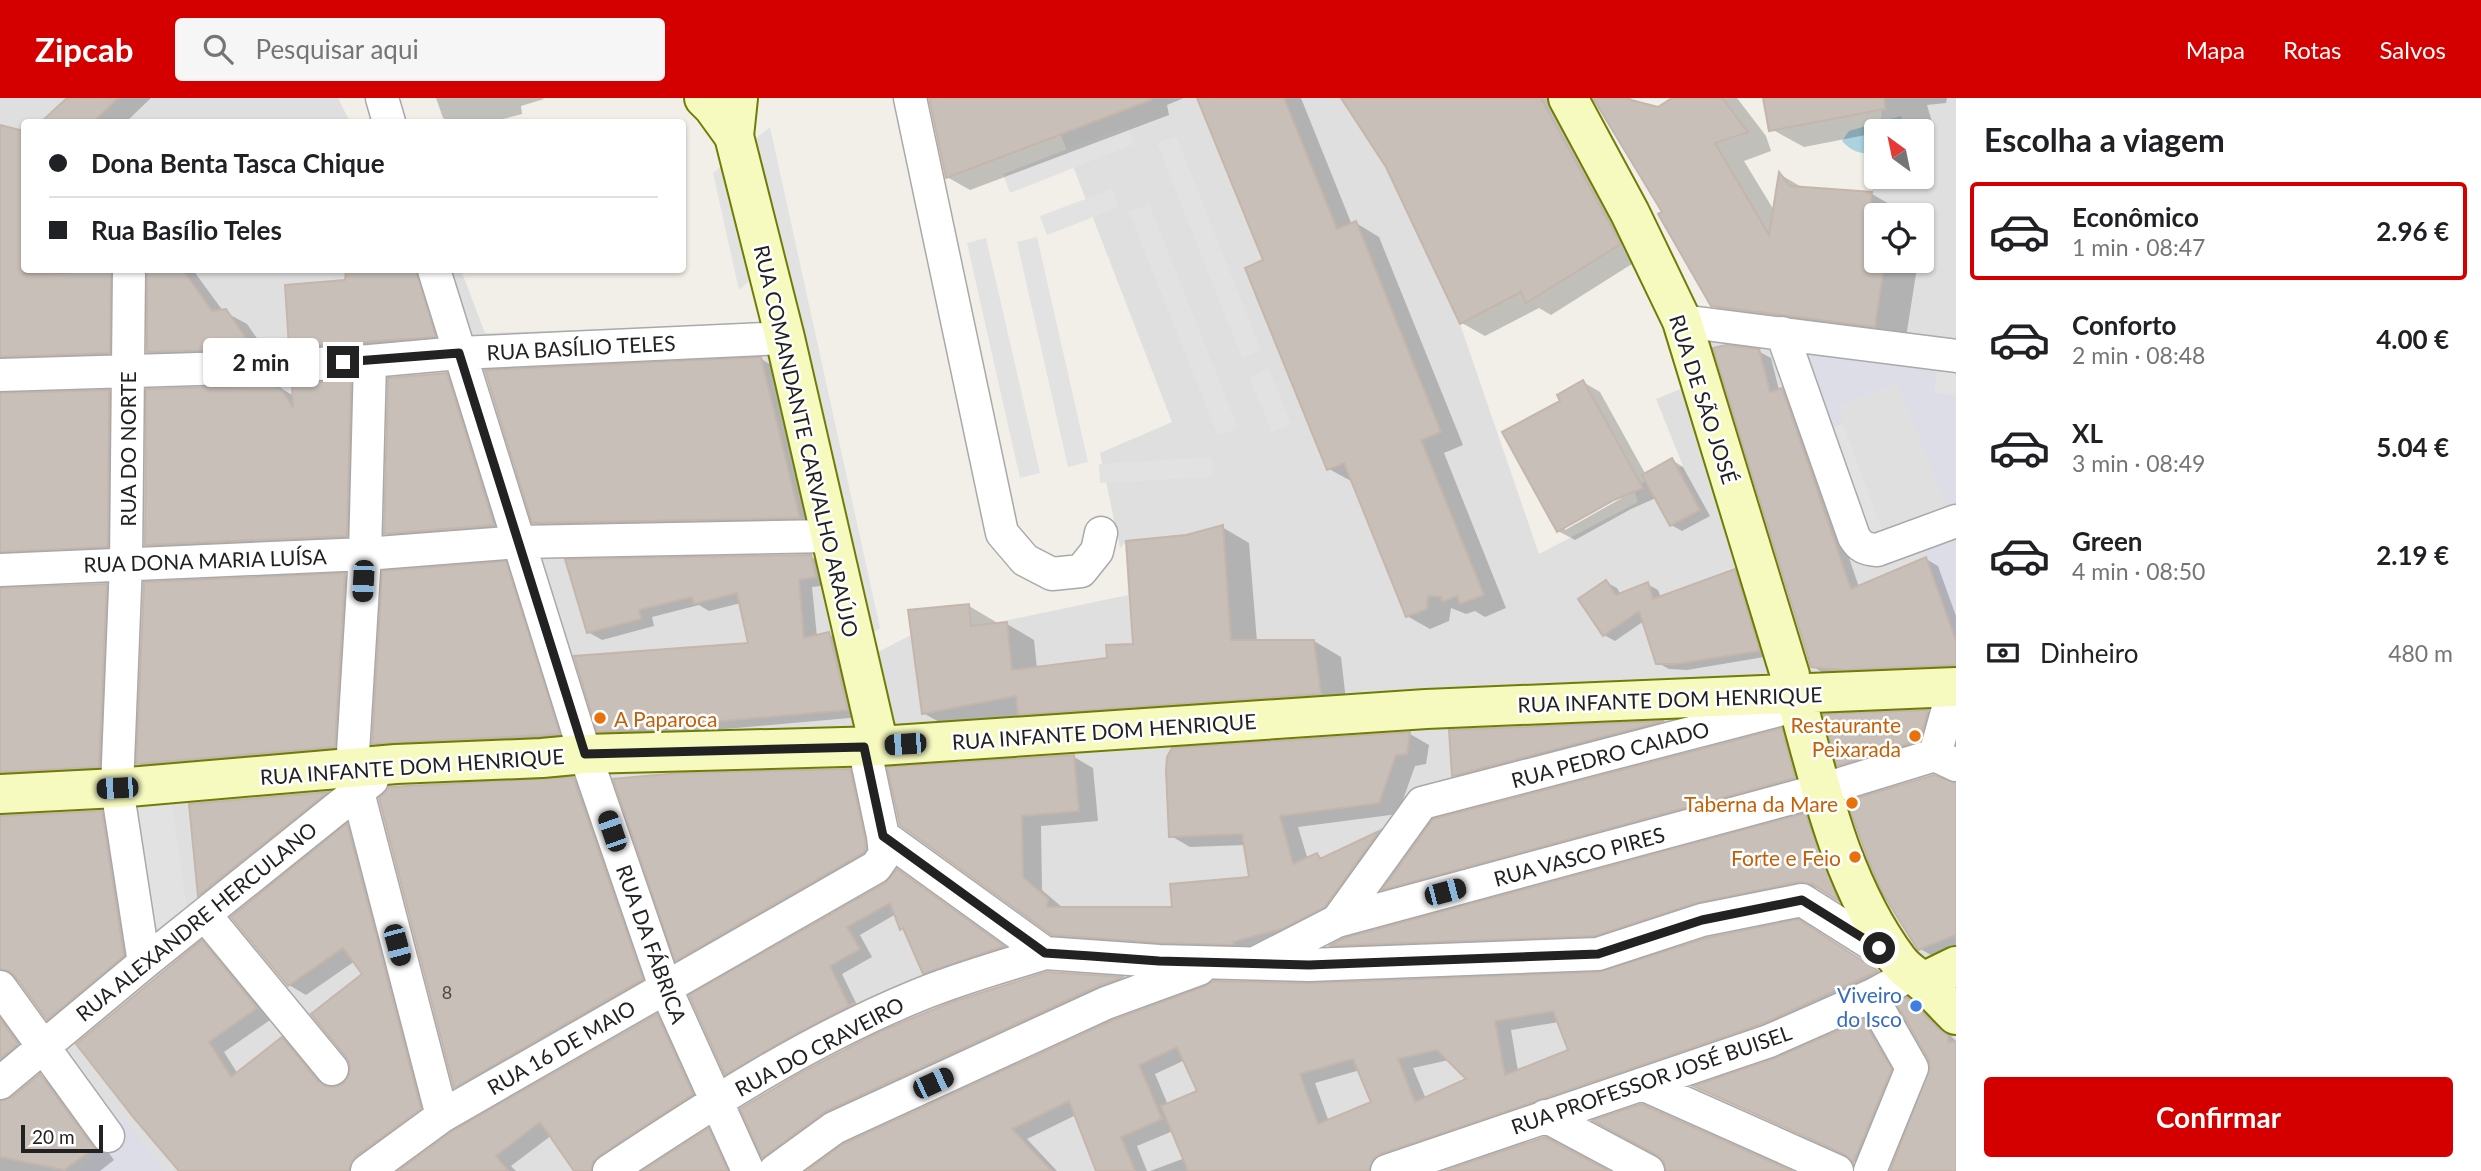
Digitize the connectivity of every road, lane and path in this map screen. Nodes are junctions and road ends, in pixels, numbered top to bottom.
1 (382, 98) edge
2 (704, 98) edge
3 (738, 98) edge
4 (910, 98) edge
5 (1568, 98) edge
6 (389, 119) edge
7 (734, 136) junction
8 (129, 273) edge
9 (435, 273) edge
10 (1682, 321) junction
11 (1782, 333) junction
12 (785, 338) junction
13 (459, 353) junction
14 (1956, 356) edge
15 (370, 361) junction
16 (127, 372) junction
17 (0, 375) edge
18 (1956, 521) edge
19 (1101, 533) dead end
20 (830, 536) junction
21 (519, 542) junction
22 (365, 554) junction
23 (126, 563) junction
24 (0, 570) edge
25 (1794, 690) junction
26 (1951, 692) edge
27 (872, 746) junction
28 (585, 754) junction
29 (1945, 760) edge
30 (354, 780) junction
31 (117, 788) junction
32 (1821, 790) junction
33 (0, 794) edge
34 (883, 836) junction
35 (205, 915) junction
36 (1337, 921) junction
37 (1045, 953) junction
38 (1221, 962) junction
39 (144, 963) junction
40 (1256, 963) junction
41 (1922, 971) edge
42 (0, 987) edge
43 (665, 987) junction
44 (1871, 996) junction
45 (1956, 1015) edge
46 (44, 1046) junction
47 (332, 1069) dead end
48 (0, 1083) edge
49 (1642, 1084) junction
50 (715, 1101) junction
51 (442, 1116) junction
52 (1545, 1116) junction
53 (108, 1136) dead end
54 (1435, 1164) edge
55 (367, 1171) edge
56 (609, 1171) edge
57 (748, 1171) edge
58 (775, 1171) edge
59 (1387, 1171) edge
60 (1648, 1171) edge
61 (1838, 1171) edge
62 (1870, 1171) edge

1 - 6 street
2 - 7 street
3 - 7 street
4 - 19 street
5 - 10 street, RUA DE SÃO JOSÉ
7 - 12 street, RUA COMANDANTE CARVALHO ARAÚJO
8 - 16 street, RUA DO NORTE
9 - 13 street, RUA DA FÁBRICA
10 - 11 street
10 - 25 street, RUA DE SÃO JOSÉ
11 - 14 street
11 - 18 street
12 - 13 street, RUA BASÍLIO TELES
12 - 20 street, RUA COMANDANTE CARVALHO ARAÚJO
13 - 15 street, RUA BASÍLIO TELES
13 - 21 street, RUA DA FÁBRICA
15 - 16 street, RUA BASÍLIO TELES
15 - 22 street
16 - 17 street, RUA BASÍLIO TELES
16 - 23 street, RUA DO NORTE
20 - 21 street, RUA DONA MARIA LUÍSA
20 - 27 street, RUA COMANDANTE CARVALHO ARAÚJO
21 - 22 street, RUA DONA MARIA LUÍSA
21 - 28 street, RUA DA FÁBRICA
22 - 23 street, RUA DONA MARIA LUÍSA
22 - 30 street
23 - 24 street, RUA DONA MARIA LUÍSA
23 - 31 street, RUA DO NORTE
25 - 32 street, RUA DE SÃO JOSÉ
25 - 36 street, RUA PEDRO CAIADO
26 - 27 street, RUA INFANTE DOM HENRIQUE
26 - 29 street
27 - 28 street, RUA INFANTE DOM HENRIQUE
27 - 34 street
28 - 30 street, RUA INFANTE DOM HENRIQUE
28 - 43 street, RUA DA FÁBRICA
29 - 32 street, RUA VASCO PIRES
30 - 31 street, RUA INFANTE DOM HENRIQUE
30 - 35 street, RUA ALEXANDRE HERCULANO
30 - 51 street
31 - 33 street, RUA INFANTE DOM HENRIQUE
31 - 39 street, RUA DO NORTE
32 - 36 street, RUA VASCO PIRES
32 - 41 street, RUA DE SÃO JOSÉ
34 - 37 street
34 - 43 street, RUA 16 DE MAIO
35 - 39 street, RUA ALEXANDRE HERCULANO
35 - 47 street
36 - 40 street
37 - 38 street
37 - 50 street, RUA DO CRAVEIRO
38 - 40 street
38 - 58 street
39 - 46 street, RUA ALEXANDRE HERCULANO
40 - 41 street
41 - 44 street, RUA PROFESSOR JOSÉ BUISEL
41 - 45 street, RUA DE SÃO JOSÉ
42 - 46 street
43 - 50 street, RUA DA FÁBRICA
43 - 51 street, RUA 16 DE MAIO
44 - 49 street, RUA PROFESSOR JOSÉ BUISEL
44 - 62 street
46 - 48 street, RUA ALEXANDRE HERCULANO
46 - 53 street
49 - 52 street, RUA PROFESSOR JOSÉ BUISEL
49 - 61 street
50 - 56 street, RUA DO CRAVEIRO
50 - 57 street, RUA DA FÁBRICA
51 - 55 street, RUA 16 DE MAIO
52 - 54 street, RUA PROFESSOR JOSÉ BUISEL
52 - 60 street
54 - 59 street, RUA PROFESSOR JOSÉ BUISEL

